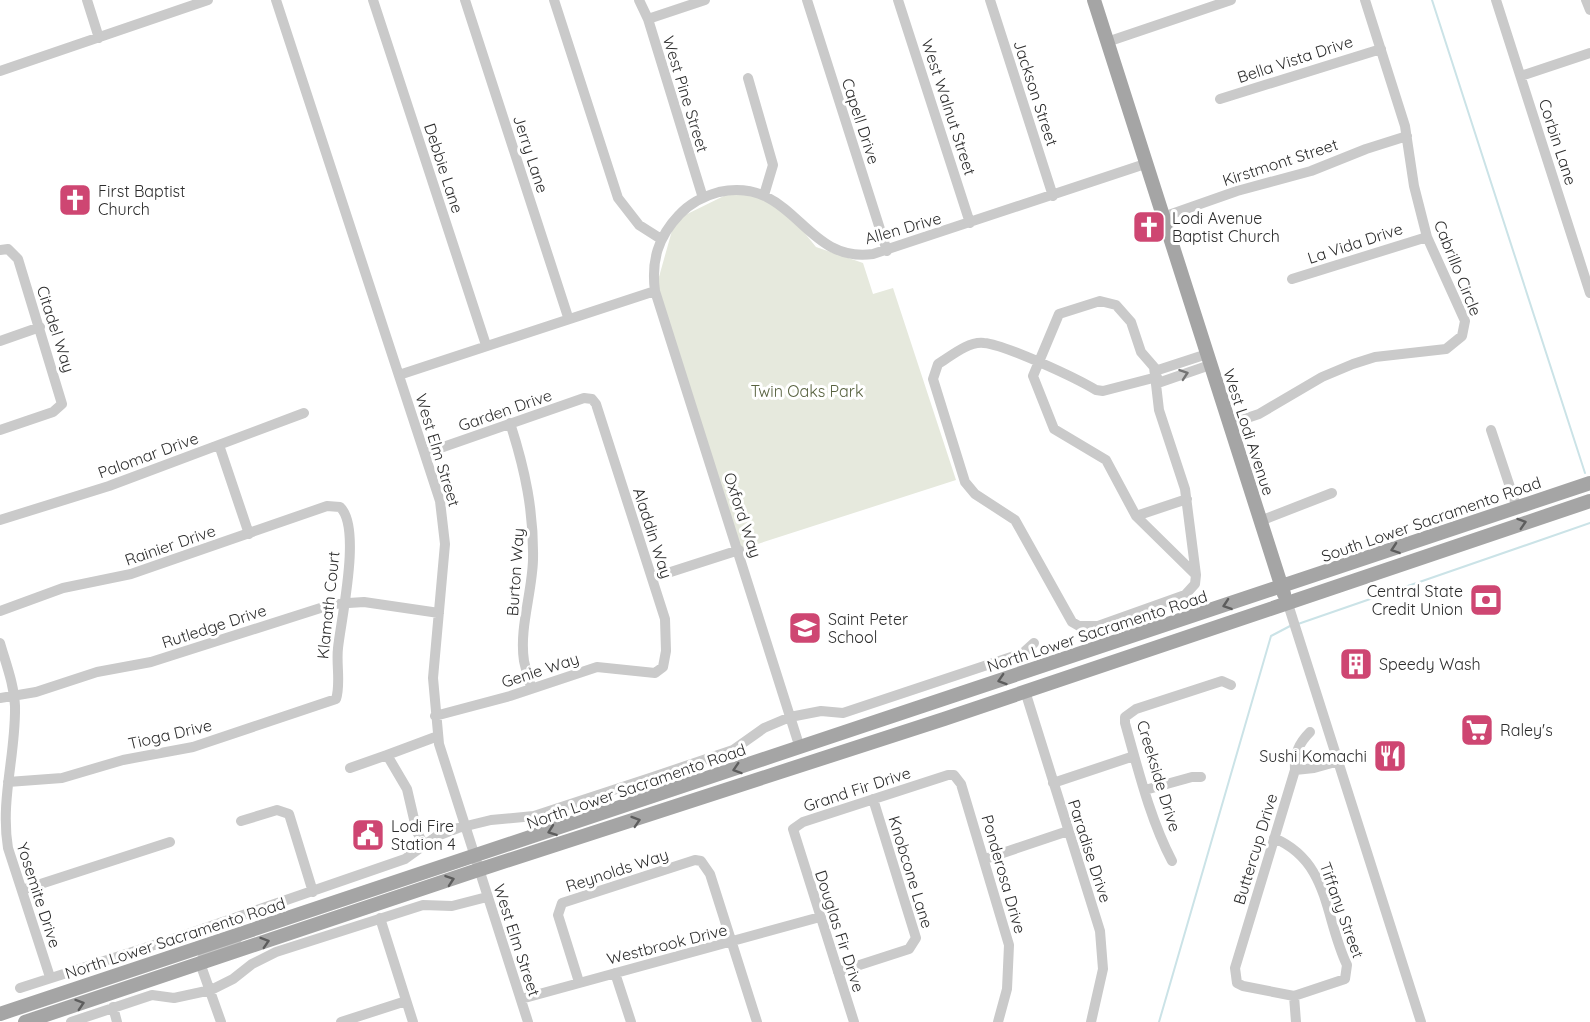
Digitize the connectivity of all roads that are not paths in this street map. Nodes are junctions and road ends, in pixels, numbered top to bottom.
1 (87, 0) edge
2 (208, 0) edge
3 (276, 0) edge
4 (373, 0) edge
5 (465, 0) edge
6 (554, 0) edge
7 (639, 0) edge
8 (705, 0) edge
9 (807, 0) edge
10 (898, 0) edge
11 (990, 0) edge
12 (1094, 0) edge
13 (1231, 0) edge
14 (1365, 0) edge
15 (1496, 0) edge
16 (1586, 0) edge
17 (182, 5) edge
18 (1590, 10) edge
19 (648, 19) junction
20 (99, 38) junction
21 (1107, 42) junction
22 (1381, 49) junction
23 (1590, 53) edge
24 (0, 71) edge
25 (1521, 76) junction
26 (748, 78) dead end
27 (1220, 99) dead end
28 (1407, 136) junction
29 (1145, 164) junction
30 (764, 195) junction
31 (1053, 196) junction
32 (703, 198) junction
33 (1162, 217) junction
34 (970, 223) junction
35 (1427, 237) junction
36 (661, 239) junction
37 (0, 250) edge
38 (887, 250) junction
39 (1292, 279) dead end
40 (655, 291) junction
41 (1590, 293) edge
42 (568, 317) junction
43 (40, 327) junction
44 (0, 341) edge
45 (486, 345) junction
46 (1209, 360) junction
47 (1036, 362) junction
48 (399, 375) junction
49 (1157, 377) junction
50 (593, 401) joint
51 (304, 413) dead end
52 (510, 423) junction
53 (1229, 424) junction
54 (0, 430) edge
55 (1491, 430) dead end
56 (219, 445) junction
57 (426, 453) junction
58 (1590, 483) edge
59 (1332, 494) dead end
60 (1187, 499) junction
61 (1590, 501) edge
62 (1517, 508) junction
63 (345, 514) joint
64 (1496, 515) junction
65 (1136, 516) junction
66 (0, 520) edge
67 (1260, 521) junction
68 (249, 534) junction
69 (739, 549) junction
70 (1428, 554) junction
71 (1196, 575) junction
72 (652, 578) junction
73 (1282, 587) junction
74 (1287, 601) junction
75 (344, 603) junction
76 (0, 611) edge
77 (439, 613) junction
78 (1034, 643) dead end
79 (0, 644) edge
80 (1048, 665) junction
81 (655, 673) joint
82 (1232, 685) dead end
83 (531, 688) junction
84 (1025, 691) junction
85 (14, 696) junction
86 (0, 698) edge
87 (336, 699) joint
88 (435, 716) junction
89 (790, 717) junction
90 (1310, 732) dead end
91 (438, 736) junction
92 (800, 748) junction
93 (387, 754) junction
94 (1134, 756) junction
95 (1339, 761) junction
96 (350, 768) dead end
97 (1295, 770) junction
98 (951, 775) joint
99 (1201, 777) dead end
100 (8, 782) junction
101 (1053, 783) junction
102 (734, 788) junction
103 (1145, 790) junction
104 (873, 800) junction
105 (241, 821) dead end
106 (466, 825) junction
107 (1068, 831) junction
108 (1274, 838) junction
109 (170, 842) dead end
110 (424, 845) junction
111 (798, 849) joint
112 (985, 859) junction
113 (1172, 861) dead end
114 (476, 864) junction
115 (22, 890) junction
116 (313, 892) junction
117 (487, 897) junction
118 (820, 917) junction
119 (380, 918) junction
120 (261, 926) junction
121 (732, 943) junction
122 (200, 963) junction
123 (838, 972) junction
124 (615, 973) junction
125 (50, 977) junction
126 (579, 982) junction
127 (20, 988) dead end
128 (211, 990) junction
129 (1294, 996) junction
130 (521, 999) junction
131 (406, 1001) junction
132 (113, 1008) junction
133 (0, 1014) edge
134 (754, 1021) edge
135 (24, 1022) edge
136 (71, 1022) edge
137 (117, 1022) edge
138 (221, 1022) edge
139 (341, 1022) edge
140 (413, 1022) edge
141 (528, 1022) edge
142 (631, 1022) edge
143 (854, 1022) edge
144 (998, 1022) edge
145 (1091, 1022) edge
146 (1296, 1022) edge
147 (1421, 1022) edge

1 - 20 street
2 - 17 street
3 - 48 street, West Elm Street
4 - 45 street, Debbie Lane
5 - 42 street, Jerry Lane
6 - 36 street
7 - 19 street, West Pine Street
8 - 19 street
9 - 38 street, Capell Drive
10 - 34 street, West Walnut Street
11 - 31 street, Jackson Street
12 - 21 main road, West Lodi Avenue
13 - 21 street
14 - 22 street, Cabrillo Circle
15 - 25 street, Corbin Lane
16 - 18 street
17 - 20 street
19 - 32 street, West Pine Street
20 - 24 street
21 - 29 main road, West Lodi Avenue
22 - 27 street, Bella Vista Drive
22 - 28 street, Cabrillo Circle
23 - 25 street
25 - 41 street, Corbin Lane
26 - 30 street
28 - 33 street, Kirstmont Street
28 - 35 street, Cabrillo Circle
29 - 31 street, Allen Drive
29 - 33 main road, West Lodi Avenue
30 - 32 street, Allen Drive
30 - 38 street, Allen Drive
31 - 34 street, Allen Drive
32 - 36 street, Allen Drive
33 - 46 main road, West Lodi Avenue
34 - 38 street, Allen Drive
35 - 39 street, La Vida Drive
35 - 53 street, Cabrillo Circle
36 - 40 street, Allen Drive
37 - 43 street, Citadel Way
40 - 42 street
40 - 69 street, Oxford Way
42 - 45 street
43 - 44 street
43 - 54 street, Citadel Way
45 - 48 street
46 - 49 street
46 - 53 main road, West Lodi Avenue
47 - 49 street
47 - 49 street
47 - 65 street
47 - 71 street
48 - 57 street, West Elm Street
49 - 60 street
50 - 52 street, Garden Drive
50 - 72 street, Aladdin Way
51 - 56 street, Palomar Drive
52 - 57 street, Garden Drive
52 - 83 street, Burton Way
53 - 67 main road, West Lodi Avenue
55 - 62 street
56 - 66 street, Palomar Drive
56 - 68 street
57 - 77 street, West Elm Street
58 - 62 main road, South Lower Sacramento Road
59 - 67 street
60 - 65 street
60 - 71 street
70 -> 61 main road, South Lower Sacramento Road
62 - 64 main road, South Lower Sacramento Road
63 - 68 street, Rainier Drive
63 - 75 street, Klamath Court
64 - 70 main road
64 -> 73 main road, South Lower Sacramento Road
65 - 71 street
67 - 73 main road, West Lodi Avenue
68 - 76 street, Rainier Drive
69 - 72 street
69 - 89 street, Oxford Way
70 - 74 main road, South Lower Sacramento Road
72 - 81 street, Aladdin Way
73 - 74 main road, West Lodi Avenue
73 -> 80 main road, North Lower Sacramento Road
74 - 84 main road, North Lower Sacramento Road
74 - 95 street, West Lodi Avenue
75 - 77 street, Rutledge Drive
75 - 85 street, Rutledge Drive
75 - 87 street, Klamath Court
77 - 88 street, West Elm Street
78 - 89 street
79 - 85 street, Yosemite Drive
80 - 84 main road
80 -> 92 main road, North Lower Sacramento Road
81 - 83 street, Genie Way
82 - 94 street, Creekside Drive
83 - 88 street, Genie Way
84 - 101 street, Paradise Drive
84 - 102 main road, North Lower Sacramento Road
85 - 86 street, Rutledge Drive
85 - 100 street, Yosemite Drive
87 - 100 street, Tioga Drive
88 - 91 street, West Elm Street
89 - 92 street, Oxford Way
89 - 106 street
90 - 97 street, Buttercup Drive
91 - 93 street
91 - 106 street, West Elm Street
92 - 102 main road
92 -> 114 main road, North Lower Sacramento Road
93 - 96 street
93 - 110 street
94 - 101 street
94 - 103 street, Creekside Drive
95 - 97 street
95 - 147 street, West Lodi Avenue
97 - 108 street, Buttercup Drive
98 - 104 street, Grand Fir Drive
98 - 112 street, Ponderosa Drive
99 - 103 street
100 - 115 street, Yosemite Drive
101 - 107 street, Paradise Drive
114 -> 102 main road, North Lower Sacramento Road
103 - 113 street, Creekside Drive
104 - 111 street, Grand Fir Drive
104 - 123 street, Knobcone Lane
105 - 116 street
106 - 110 street
106 - 114 street, West Elm Street
107 - 112 street
107 - 145 street, Paradise Drive
108 - 129 street, Buttercup Drive
108 - 129 street, Tiffany Street
109 - 115 street
110 - 116 street
111 - 118 street, Douglas Fir Drive
112 - 144 street, Ponderosa Drive
114 - 117 street, West Elm Street
114 - 120 main road, North Lower Sacramento Road
122 -> 114 main road, North Lower Sacramento Road
115 - 125 street, Yosemite Drive
116 - 125 street
117 - 119 street
117 - 130 street, West Elm Street
118 - 121 street, Westbrook Drive
118 - 123 street, Douglas Fir Drive
119 - 128 street
119 - 131 street
120 - 122 street
120 - 133 main road, North Lower Sacramento Road
121 - 124 street, Westbrook Drive
121 - 126 street, Reynolds Way
121 - 134 street
122 - 128 street
135 -> 122 main road, North Lower Sacramento Road
123 - 143 street, Douglas Fir Drive
124 - 126 street, Westbrook Drive
124 - 142 street
125 - 127 street
126 - 130 street, Westbrook Drive
128 - 132 street
128 - 138 street
129 - 146 street
130 - 141 street, West Elm Street
131 - 139 street
131 - 140 street
132 - 136 street
132 - 137 street

